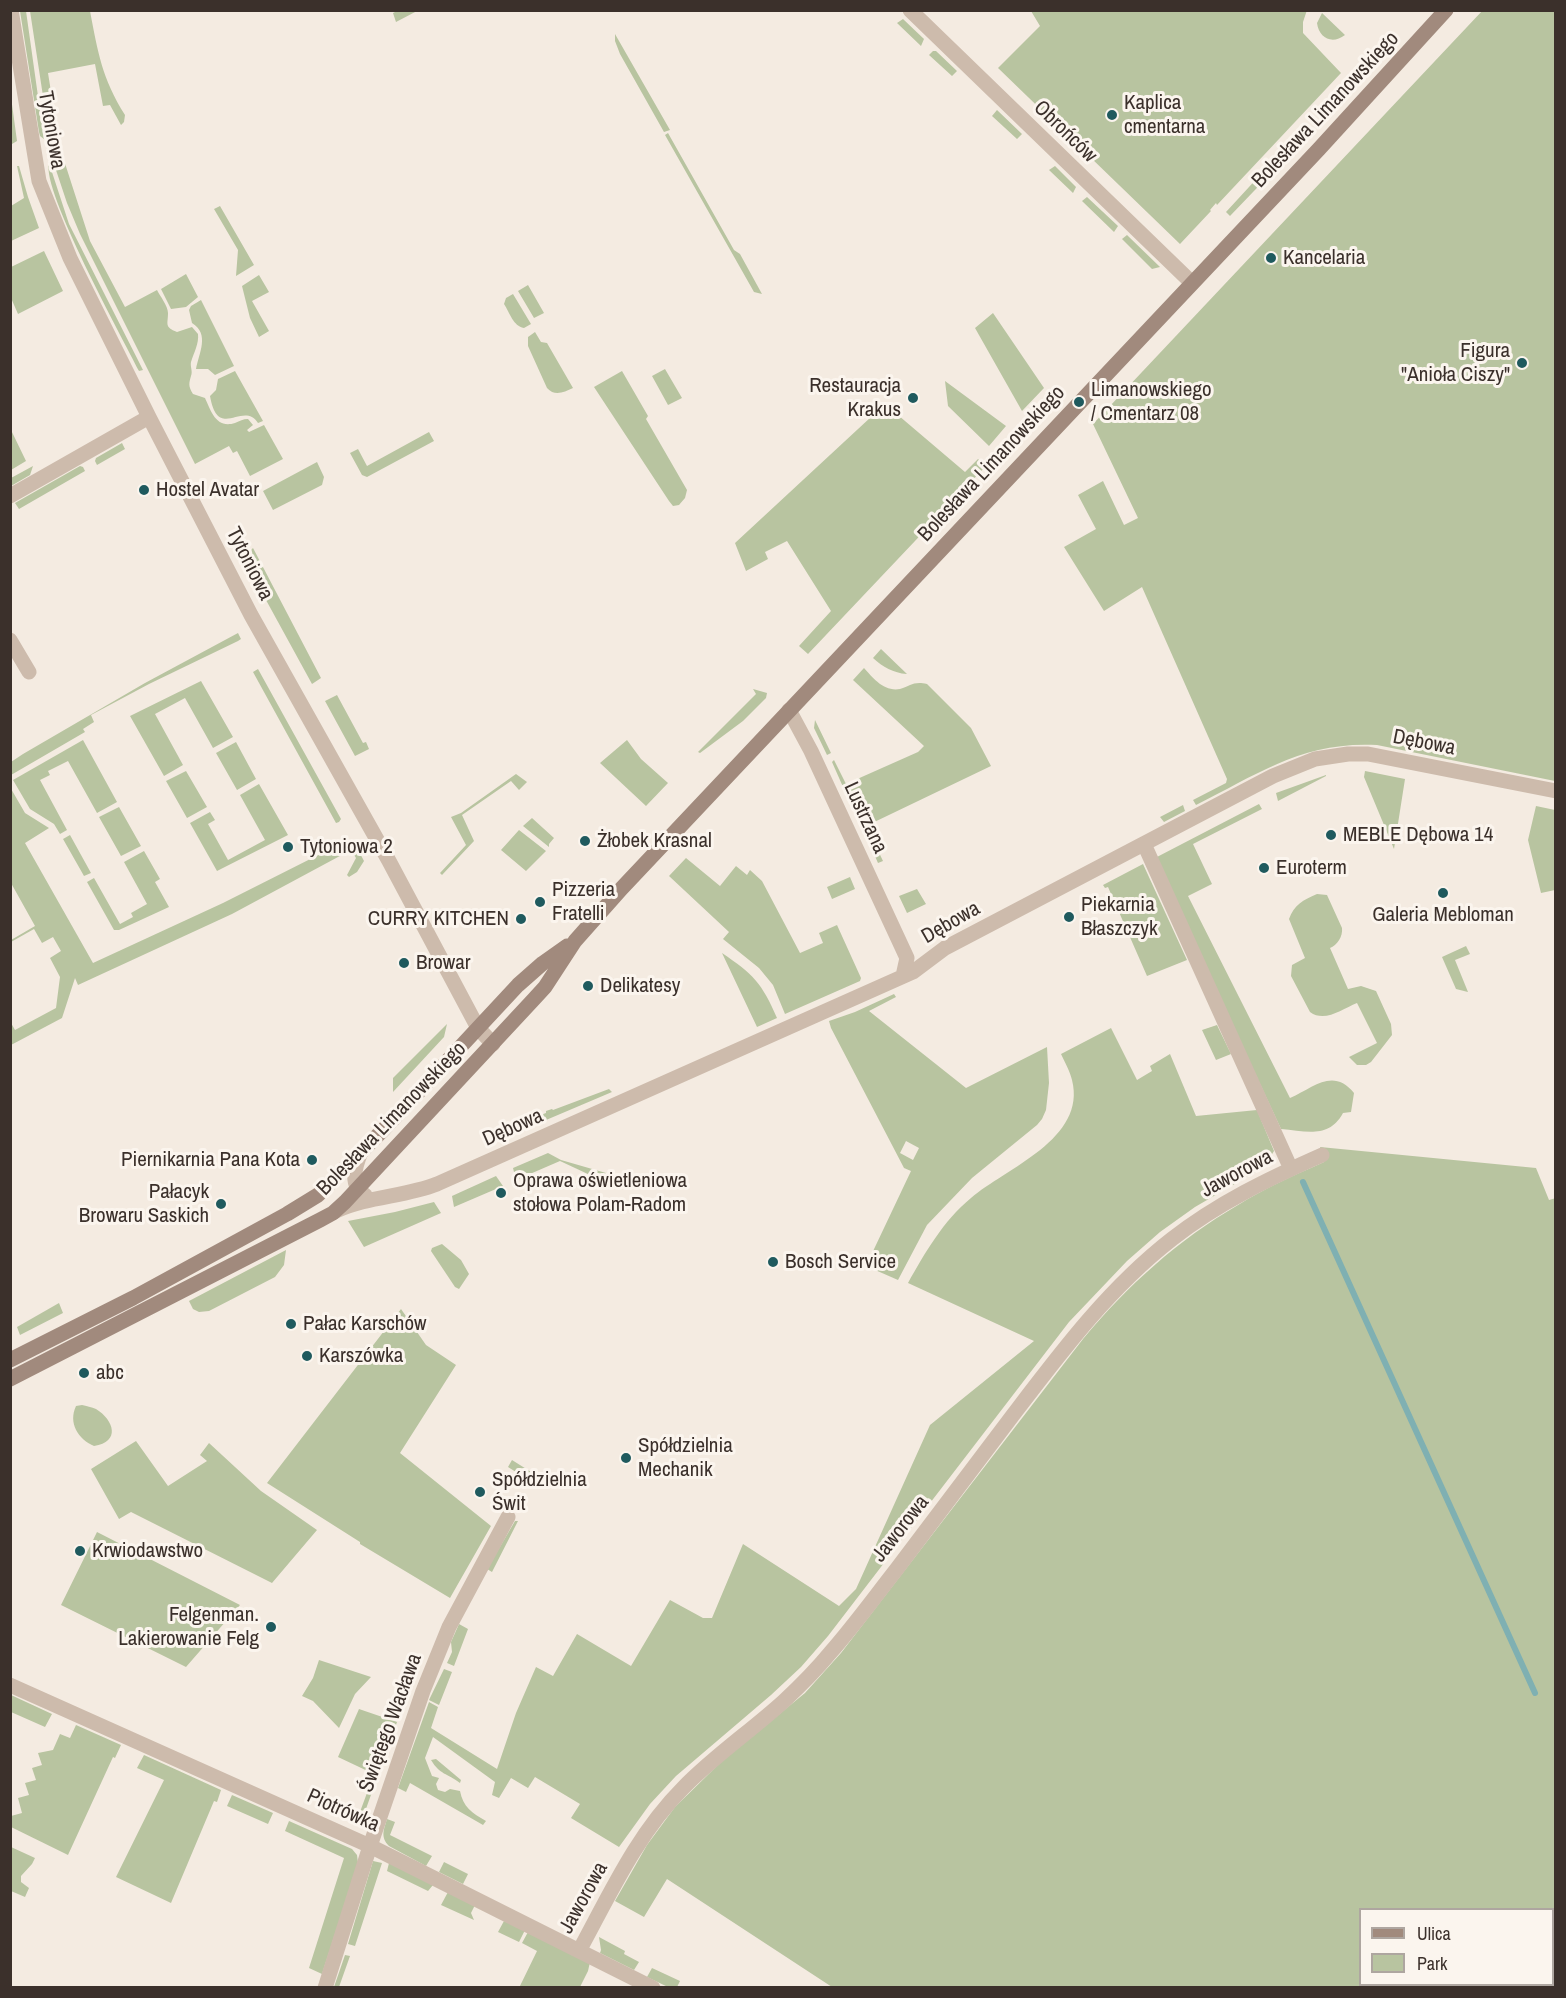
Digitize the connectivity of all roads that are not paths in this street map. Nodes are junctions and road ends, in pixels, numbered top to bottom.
1 (910, 10) edge
2 (11, 13) edge
3 (1446, 13) edge
4 (1192, 283) junction
5 (149, 417) junction
6 (10, 496) edge
7 (10, 640) edge
8 (29, 672) dead end
9 (789, 710) junction
10 (1556, 791) edge
11 (1144, 844) junction
12 (575, 941) junction
13 (901, 945) junction
14 (945, 948) junction
15 (903, 976) junction
16 (478, 1028) junction
17 (493, 1044) junction
18 (361, 1152) junction
19 (1322, 1155) dead end
20 (1291, 1169) junction
21 (358, 1189) junction
22 (375, 1199) junction
23 (333, 1213) junction
24 (10, 1360) edge
25 (10, 1379) edge
26 (508, 1517) dead end
27 (10, 1685) edge
28 (369, 1846) junction
29 (579, 1951) junction
30 (326, 1988) edge
31 (653, 1988) edge

1 - 4 street, Obrońców
2 - 5 street, Tytoniowa
3 - 4 street, Bolesława Limanowskiego
4 - 9 street, Bolesława Limanowskiego
5 - 6 street
5 - 16 street, Tytoniowa
7 - 8 street
9 - 12 street, Bolesława Limanowskiego
9 - 13 street, Lustrzana
10 - 11 street, Dębowa
11 - 14 street, Dębowa
11 - 20 street, Jaworowa
12 - 16 street, Bolesława Limanowskiego
12 - 17 street, Bolesława Limanowskiego
13 - 14 street
13 - 15 street, Lustrzana
14 - 15 street, Dębowa
15 - 22 street, Dębowa
16 - 17 street, Tytoniowa
16 - 18 street, Bolesława Limanowskiego
17 - 21 street, Bolesława Limanowskiego
18 - 21 street
18 - 24 street, Bolesława Limanowskiego
19 - 20 street, Jaworowa
20 - 29 street, Jaworowa
21 - 22 street
21 - 23 street, Bolesława Limanowskiego
22 - 23 street, Dębowa
23 - 25 street, Bolesława Limanowskiego
26 - 28 street, Świętego Wacława
27 - 28 street, Piotrówka
28 - 29 street, Piotrówka
28 - 30 street, Świętego Wacława
29 - 31 street, Piotrówka

